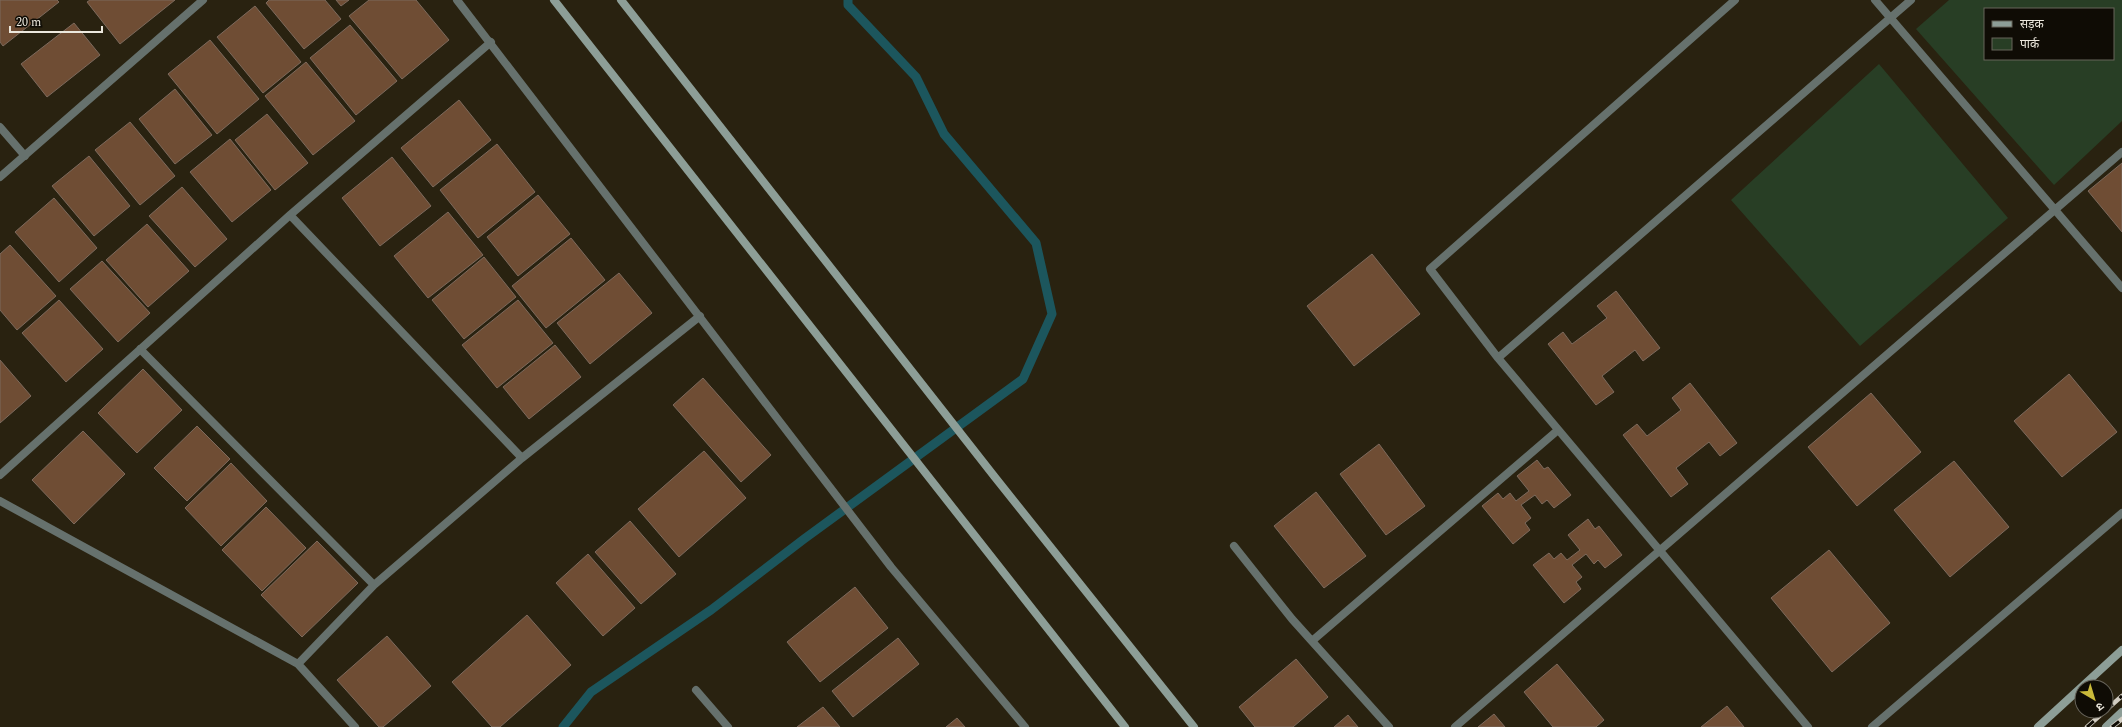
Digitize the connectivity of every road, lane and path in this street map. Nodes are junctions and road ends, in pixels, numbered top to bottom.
1 (203, 0) edge
2 (457, 0) edge
3 (554, 0) edge
4 (621, 0) edge
5 (1735, 0) edge
6 (1875, 0) edge
7 (1911, 0) edge
8 (1891, 18) junction
9 (491, 42) junction
10 (0, 127) edge
11 (2122, 152) edge
12 (25, 156) junction
13 (0, 177) edge
14 (2055, 210) junction
15 (290, 215) junction
16 (2122, 288) edge
17 (700, 316) junction
18 (140, 349) junction
19 (1498, 358) junction
20 (1558, 430) junction
21 (522, 458) junction
22 (0, 475) edge
23 (0, 501) edge
24 (2122, 513) edge
25 (1234, 546) dead end
26 (1660, 550) junction
27 (374, 585) junction
28 (1312, 641) junction
29 (2122, 650) edge
30 (298, 664) junction
31 (696, 690) dead end
32 (2122, 712) edge
33 (355, 727) edge
34 (728, 727) edge
35 (1026, 727) edge
36 (1125, 727) edge
37 (1194, 727) edge
38 (1389, 727) edge
39 (1455, 727) edge
40 (1808, 727) edge
41 (1872, 727) edge
42 (2038, 727) edge
43 (2106, 727) edge

1 - 12 street
2 - 9 street
3 - 36 street
4 - 37 street
5 - 19 street
6 - 8 street
7 - 8 street
8 - 14 street
8 - 19 street
9 - 15 street
9 - 17 street
10 - 12 street
11 - 14 street
12 - 13 street
14 - 16 street
14 - 26 street
15 - 18 street
15 - 21 street
17 - 21 street
17 - 35 street
18 - 22 street
18 - 27 street
19 - 20 street
20 - 26 street
20 - 28 street
21 - 27 street
23 - 30 street
24 - 41 street
25 - 28 street
26 - 39 street
26 - 40 street
27 - 30 street
28 - 38 street
29 - 42 street
30 - 33 street
31 - 34 street
32 - 43 street

